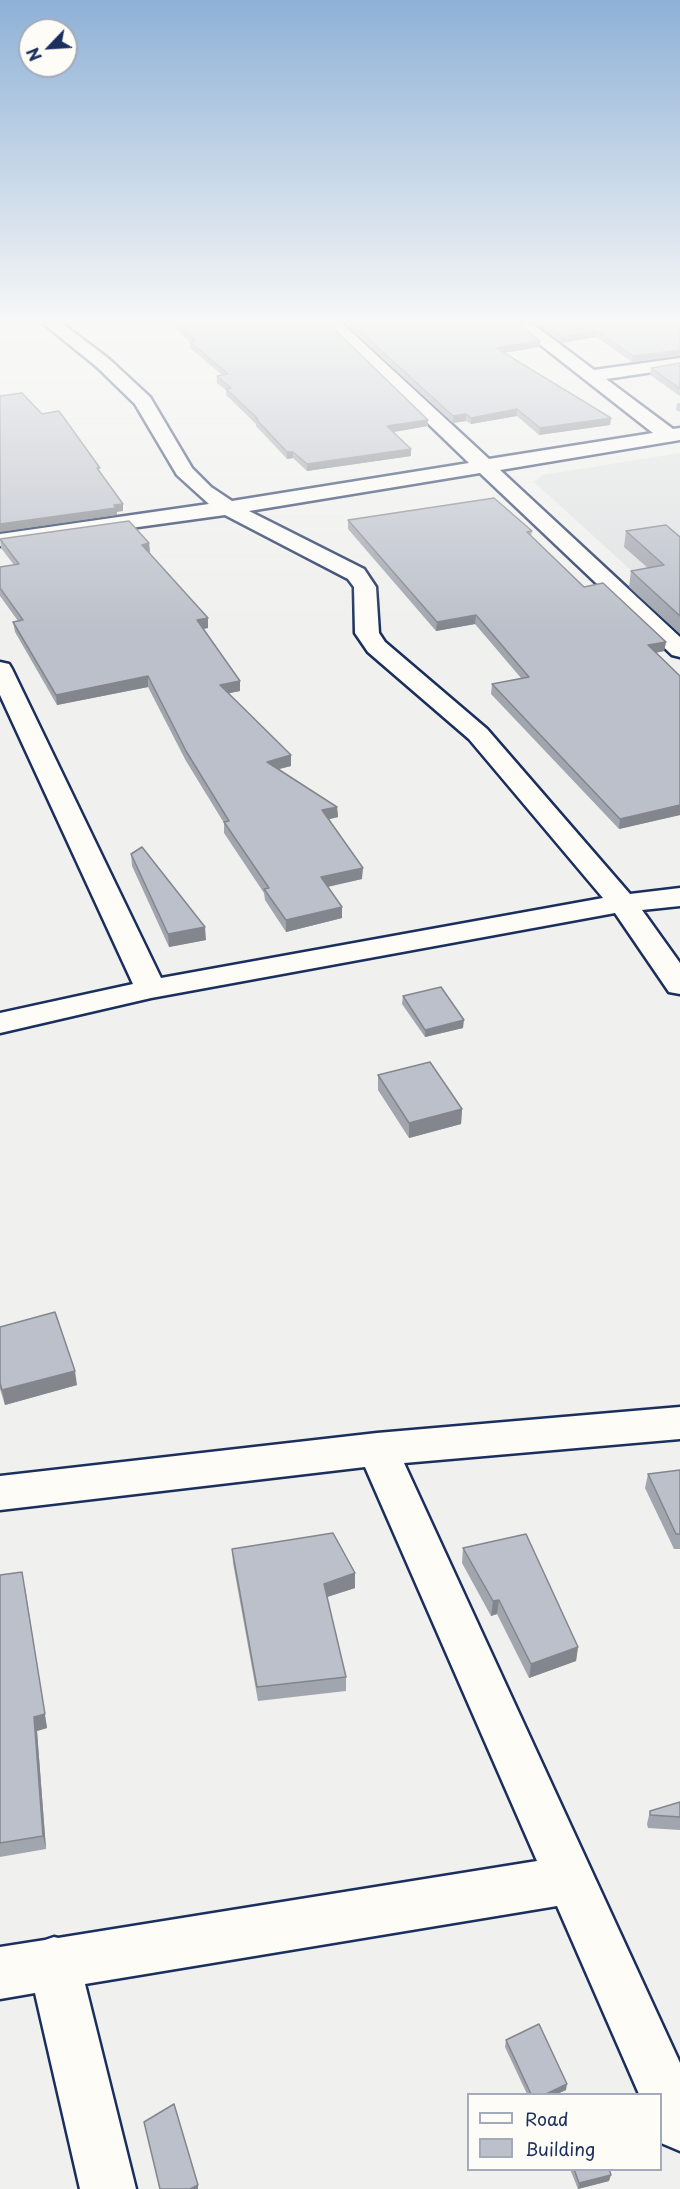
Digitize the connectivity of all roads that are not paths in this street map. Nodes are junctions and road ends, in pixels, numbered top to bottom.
1 (158, 426) edge
2 (442, 426) edge
3 (661, 426) edge
4 (674, 435) edge
5 (483, 465) junction
6 (228, 508) junction
7 (0, 540) edge
8 (680, 650) edge
9 (0, 669) edge
10 (680, 897) edge
11 (623, 903) junction
12 (680, 985) edge
13 (151, 989) junction
14 (0, 1023) edge
15 (680, 1424) edge
16 (377, 1449) junction
17 (0, 1494) edge
18 (569, 1880) junction
19 (54, 1962) junction
20 (0, 1973) edge
21 (680, 2124) edge
22 (108, 2189) edge

1 - 6 street
2 - 5 street
3 - 4 street
4 - 5 street
5 - 6 street
5 - 8 street
6 - 7 street
6 - 11 street
9 - 13 street
10 - 11 street
11 - 12 street
11 - 13 street
13 - 14 street
15 - 16 street
16 - 17 street
16 - 18 street
18 - 19 street
18 - 21 street
19 - 20 street
19 - 22 street

